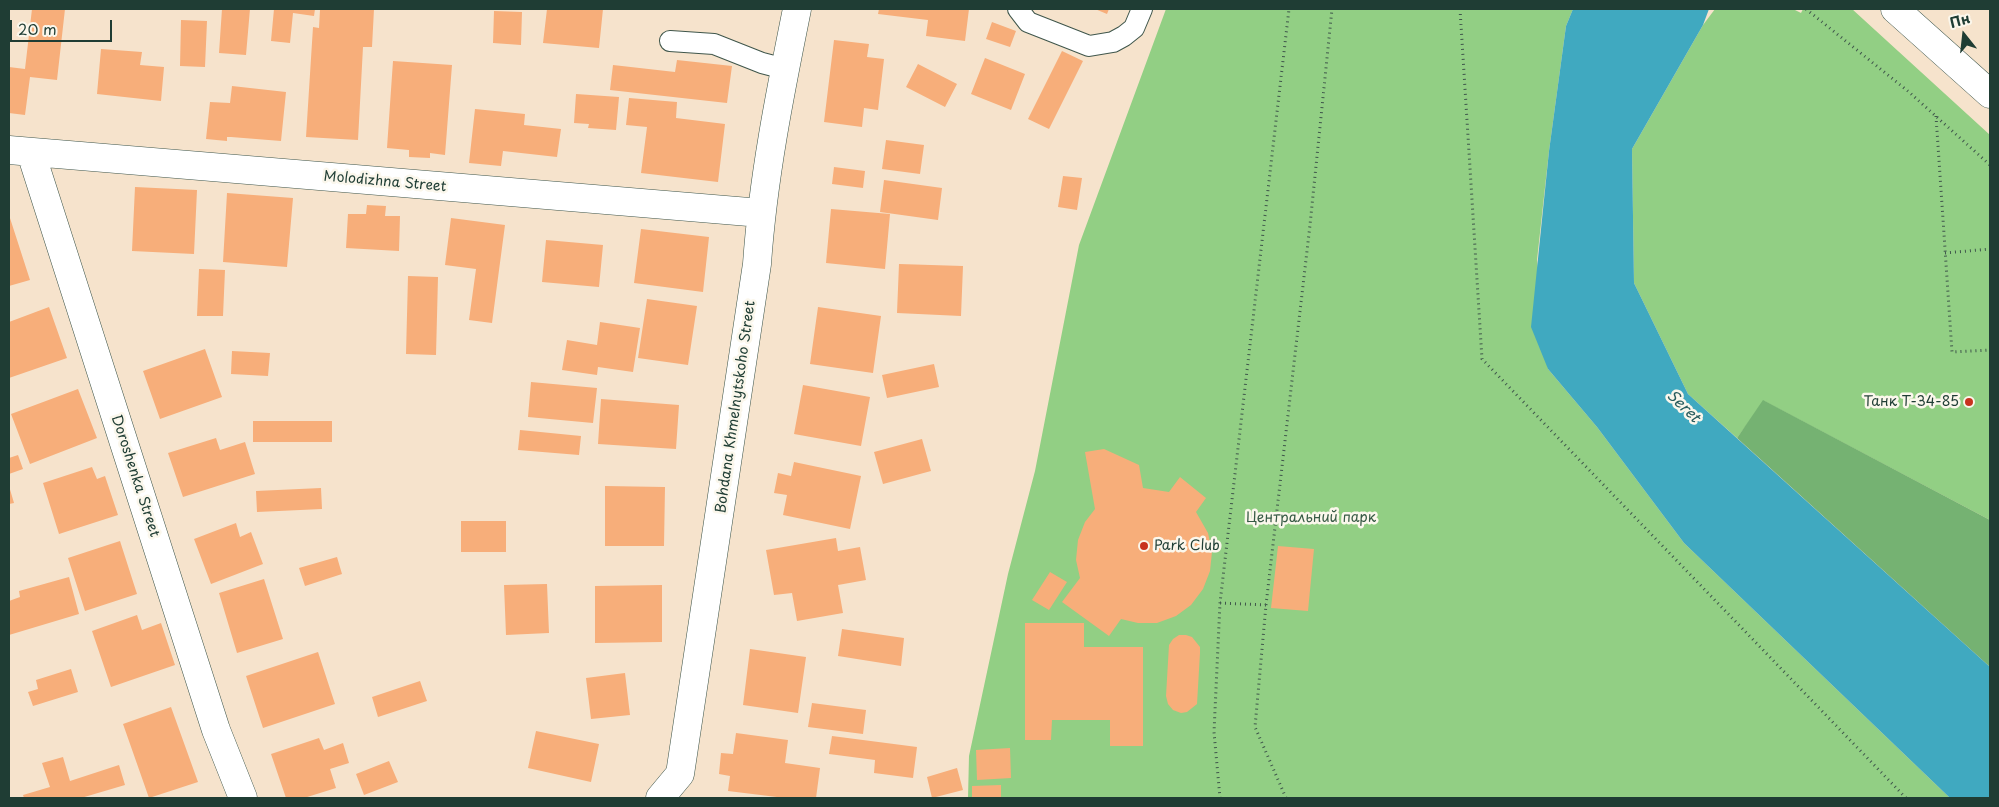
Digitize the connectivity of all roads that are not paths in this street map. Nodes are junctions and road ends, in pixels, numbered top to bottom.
1 (797, 9) edge
2 (1018, 9) edge
3 (1142, 9) edge
4 (1895, 9) edge
5 (670, 41) dead end
6 (785, 69) junction
7 (1990, 94) edge
8 (20, 151) edge
9 (761, 213) junction
10 (684, 786) edge
11 (243, 798) edge
12 (660, 798) edge

1 - 6 street, Bohdana Khmelnytskoho Street
2 - 3 lane
4 - 7 street
5 - 6 lane
6 - 9 street, Bohdana Khmelnytskoho Street
8 - 9 street, Molodizhna Street
8 - 11 street, Doroshenka Street
9 - 10 street, Bohdana Khmelnytskoho Street
10 - 12 street, Bohdana Khmelnytskoho Street

